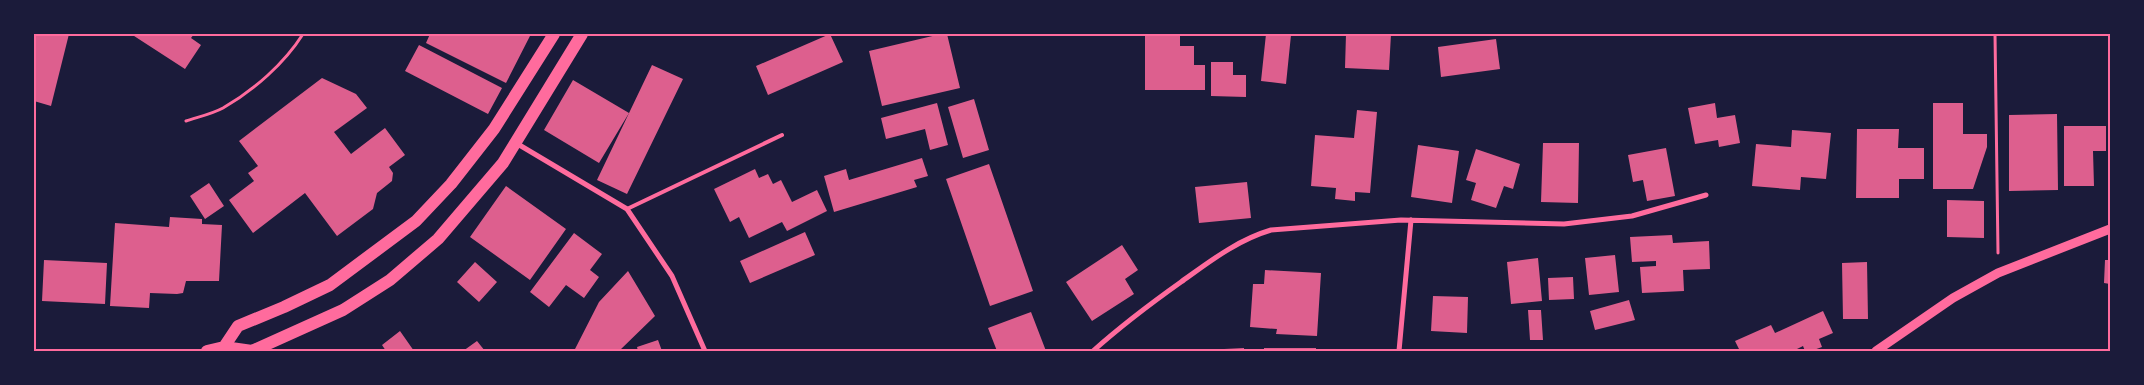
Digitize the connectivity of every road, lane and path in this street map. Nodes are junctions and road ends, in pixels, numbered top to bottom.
1 (303, 34) edge
2 (554, 34) edge
3 (582, 34) edge
4 (1995, 34) edge
5 (186, 121) dead end
6 (782, 135) dead end
7 (516, 143) junction
8 (1706, 195) dead end
9 (626, 209) junction
10 (1411, 220) junction
11 (2110, 229) edge
12 (1998, 274) junction
13 (225, 349) edge
14 (206, 351) edge
15 (705, 351) edge
16 (1092, 351) edge
17 (1399, 351) edge
18 (1876, 351) edge

1 - 5 path
2 - 13 main road
3 - 7 main road
4 - 12 path
6 - 9 lane
7 - 9 street
7 - 13 main road
8 - 10 street
9 - 15 street
10 - 16 street
10 - 17 street
11 - 12 street
12 - 18 street
13 - 14 main road

